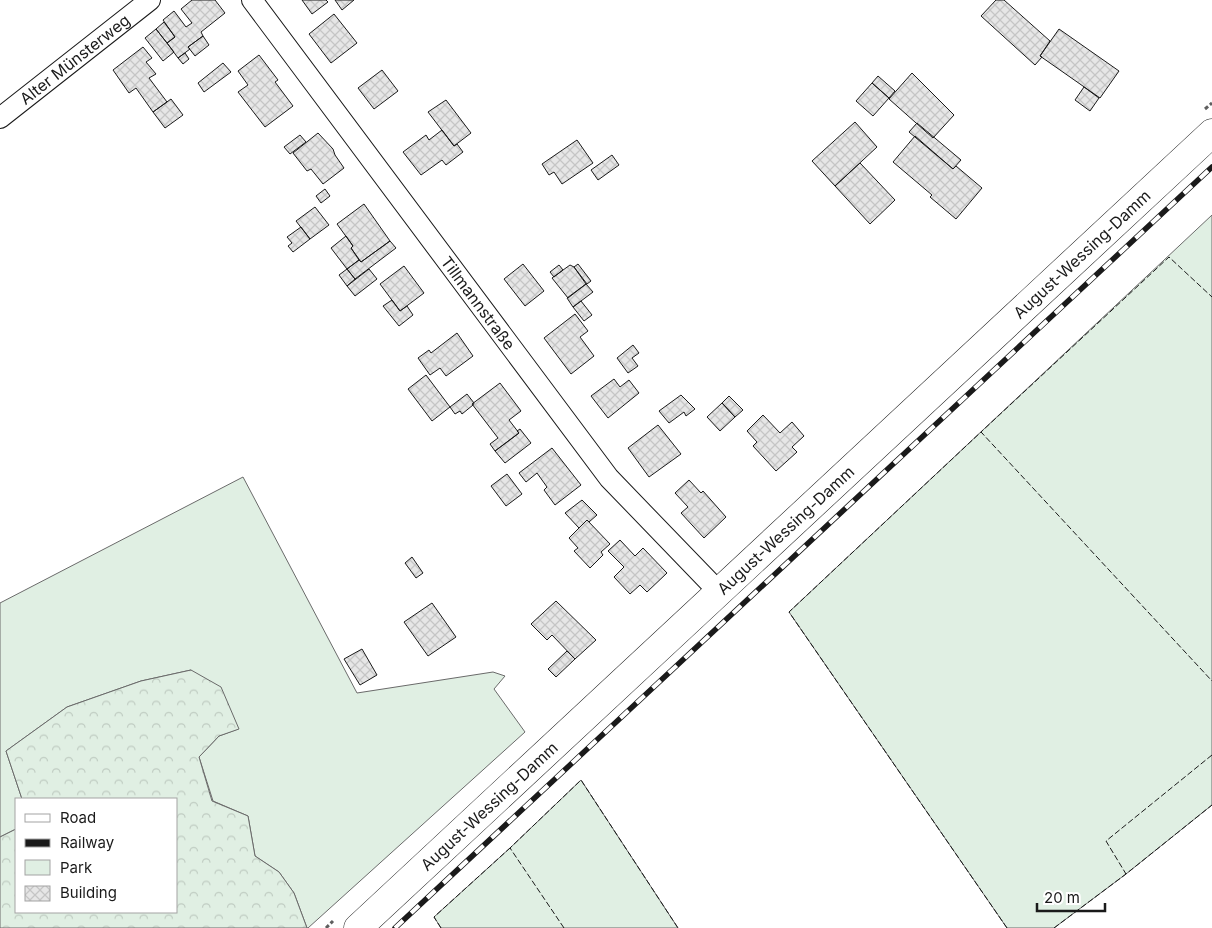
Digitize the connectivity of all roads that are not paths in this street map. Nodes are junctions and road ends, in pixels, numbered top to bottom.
1 (150, 0) edge
2 (252, 0) edge
3 (0, 118) edge
4 (1212, 132) edge
5 (719, 592) junction
6 (358, 928) edge

1 - 3 street, Alter Münsterweg
2 - 5 street, Tillmannstraße
4 - 5 main road, August-Wessing-Damm
5 - 6 main road, August-Wessing-Damm

